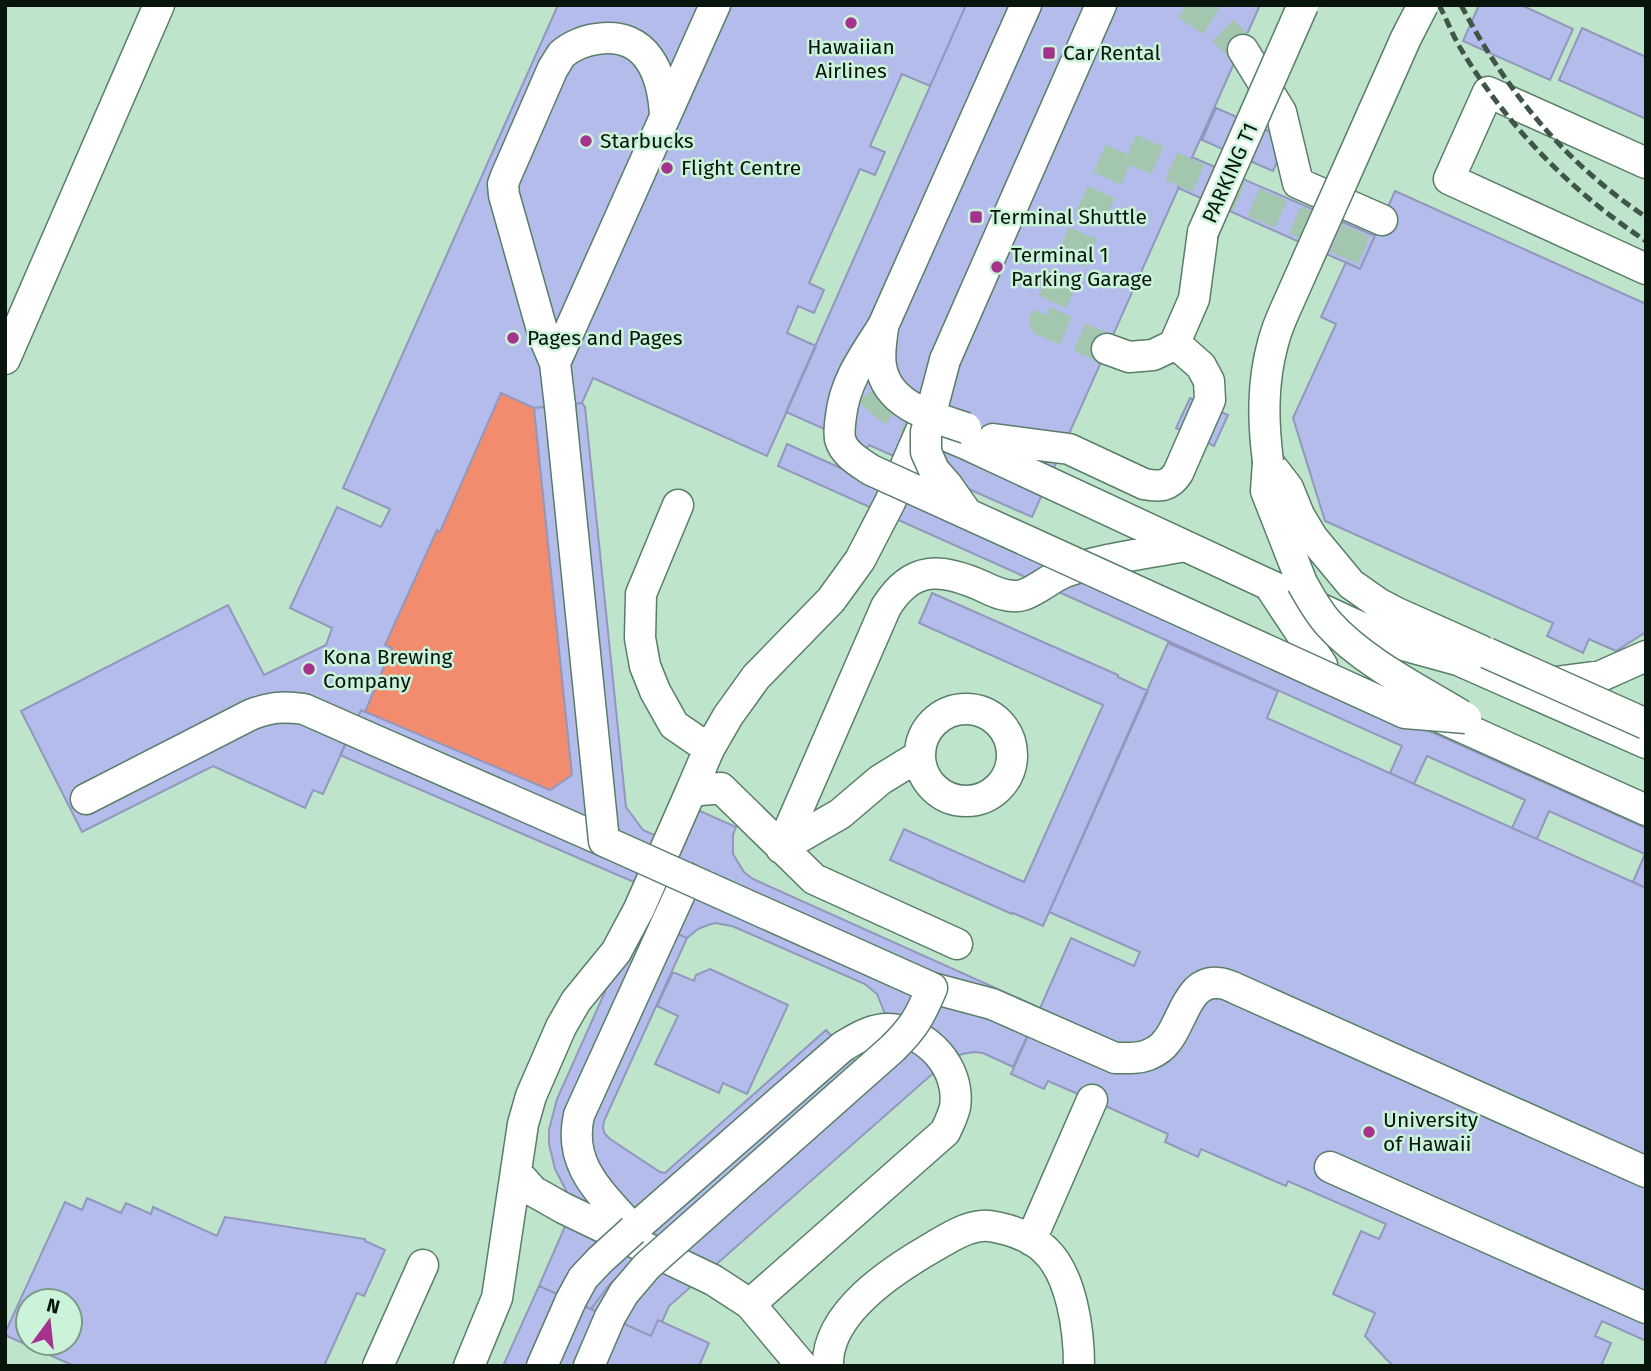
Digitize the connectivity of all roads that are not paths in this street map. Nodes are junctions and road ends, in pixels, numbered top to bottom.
1 (159, 5) edge
2 (715, 5) edge
3 (1026, 5) edge
4 (1101, 5) edge
5 (1303, 5) edge
6 (1423, 5) edge
7 (1243, 50) tunnel mouth
8 (665, 116) junction
9 (1646, 163) edge
10 (1382, 220) dead end
11 (905, 259) dead end
12 (1646, 269) edge
13 (875, 337) junction
14 (1174, 345) junction
15 (1107, 348) tunnel mouth
16 (5, 359) edge
17 (945, 360) junction
18 (555, 363) junction
19 (927, 421) junction
20 (980, 433) junction
21 (1268, 462) junction
22 (901, 477) junction
23 (677, 505) dead end
24 (967, 514) junction
25 (1185, 546) junction
26 (1096, 564) junction
27 (1302, 583) junction
28 (1269, 585) junction
29 (1487, 653) junction
30 (1646, 656) edge
31 (1322, 665) junction
32 (1519, 687) junction
33 (1466, 718) junction
34 (1646, 724) edge
35 (1646, 743) edge
36 (709, 749) junction
37 (919, 756) dead end
38 (691, 790) junction
39 (86, 799) dead end
40 (1646, 799) edge
41 (1646, 810) edge
42 (604, 841) junction
43 (781, 848) junction
44 (687, 878) junction
45 (957, 944) dead end
46 (932, 988) junction
47 (1092, 1100) dead end
48 (1330, 1167) dead end
49 (516, 1172) junction
50 (1646, 1172) edge
51 (634, 1230) junction
52 (1031, 1240) junction
53 (424, 1265) dead end
54 (750, 1304) junction
55 (1646, 1308) edge
56 (378, 1366) edge
57 (469, 1366) edge
58 (542, 1366) edge
59 (589, 1366) edge
60 (802, 1366) edge
61 (828, 1366) edge
62 (1079, 1366) edge

1 - 16 street
2 - 8 street
3 - 13 street
4 - 17 street
5 - 14 street, PARKING T1, bridge
6 - 21 street, bridge
7 - 10 street
8 - 18 street
8 - 18 street
9 - 12 street
11 - 13 street
13 - 19 street, bridge
13 - 24 street, bridge
14 - 15 street
14 - 20 street
17 - 19 street, bridge
17 - 20 street, bridge
18 - 42 street, bridge
19 - 20 street, bridge
19 - 22 street
19 - 24 street, bridge
19 - 25 street
20 - 27 street
21 - 27 street
21 - 29 street
22 - 26 street
22 - 36 street
23 - 36 street
24 - 33 street, bridge
25 - 26 street
25 - 28 street
26 - 31 street
26 - 43 street
27 - 29 street
27 - 33 street, bridge
28 - 31 street
28 - 32 street
29 - 34 street, bridge
30 - 32 street
31 - 41 street
32 - 35 street
33 - 40 street
36 - 38 street
37 - 43 street
38 - 43 street
38 - 49 street
39 - 42 street
42 - 44 street, bridge
43 - 45 street
44 - 46 street, bridge
44 - 51 street
46 - 50 street
46 - 59 street, bridge
47 - 52 street
48 - 55 street
49 - 54 street
49 - 57 street
51 - 54 street
51 - 58 street, bridge
52 - 61 street
52 - 62 street
53 - 56 street
54 - 60 street

